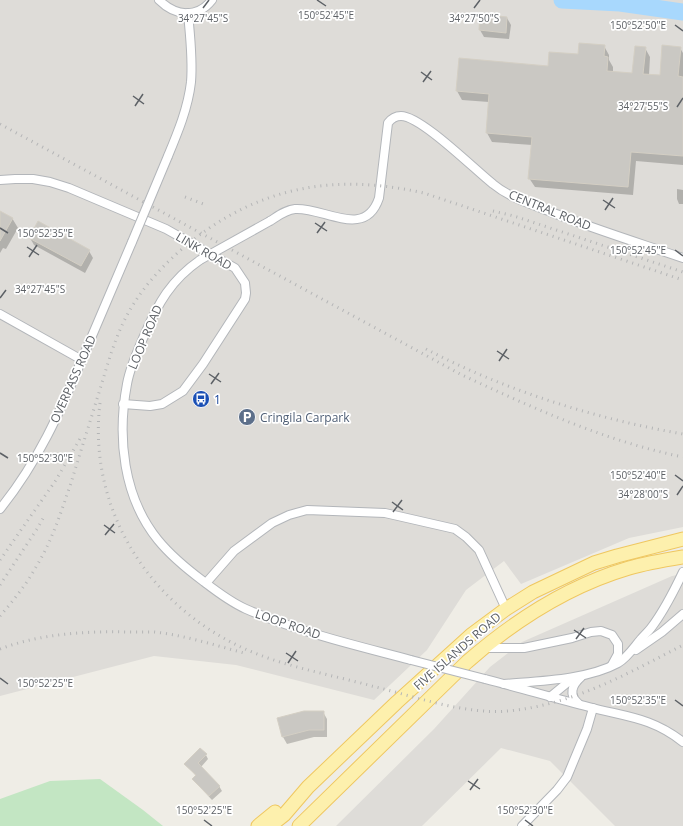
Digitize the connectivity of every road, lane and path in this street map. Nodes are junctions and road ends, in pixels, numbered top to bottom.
1 (160, 0) edge
2 (212, 0) edge
3 (188, 13) junction
4 (391, 119) joint
5 (0, 180) edge
6 (683, 258) edge
7 (0, 314) edge
8 (82, 360) junction
9 (123, 404) junction
10 (0, 509) edge
11 (683, 539) edge
12 (683, 557) edge
13 (683, 572) edge
14 (206, 584) junction
15 (506, 609) junction
16 (680, 617) edge
17 (642, 637) junction
18 (482, 649) junction
19 (622, 660) junction
20 (610, 666) junction
21 (585, 675) junction
22 (504, 684) junction
23 (550, 697) junction
24 (580, 705) junction
25 (593, 708) junction
26 (683, 742) edge
27 (308, 787) junction
28 (258, 826) edge
29 (270, 826) edge
30 (299, 826) edge
31 (522, 826) edge

1 - 3 street
2 - 3 street
3 - 8 street, OVERPASS ROAD, bridge
4 - 6 street, CENTRAL ROAD
4 - 9 street, LOOP ROAD, bridge
5 - 9 street, LINK ROAD
7 - 8 street
8 - 10 street, OVERPASS ROAD
9 - 14 street, LOOP ROAD
11 - 15 main road, FIVE ISLANDS ROAD
12 - 18 main road, FIVE ISLANDS ROAD
13 - 17 street, LOOP ROAD
14 - 15 street
14 - 22 street, LOOP ROAD, bridge
15 - 27 main road, FIVE ISLANDS ROAD
16 - 17 street
16 - 19 street
17 - 19 street, LOOP ROAD
18 - 20 street
18 - 30 main road, FIVE ISLANDS ROAD
19 - 20 street, LOOP ROAD
20 - 21 street, LOOP ROAD
21 - 22 street, LOOP ROAD
21 - 23 street
21 - 24 street
22 - 23 street, LOOP ROAD
23 - 24 street, LOOP ROAD
24 - 25 street, LOOP ROAD
25 - 26 street, LOOP ROAD
25 - 31 street
27 - 28 main road
27 - 29 main road, FIVE ISLANDS ROAD

